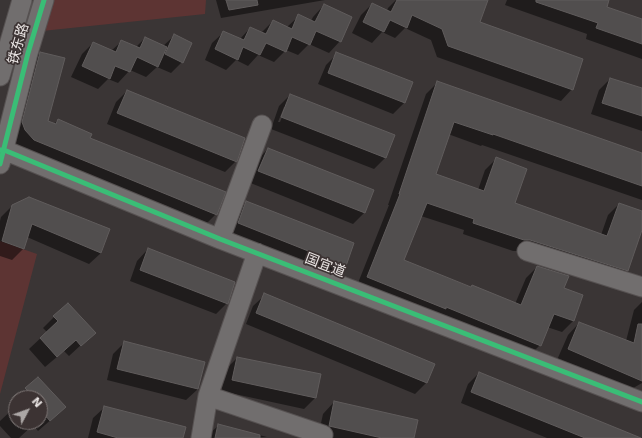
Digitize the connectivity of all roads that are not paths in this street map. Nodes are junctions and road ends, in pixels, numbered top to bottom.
1 (22, 0) edge
2 (44, 0) edge
3 (0, 76) edge
4 (262, 125) dead end
5 (1, 155) edge
6 (220, 239) junction
7 (527, 251) dead end
8 (257, 253) junction
9 (642, 287) edge
10 (208, 396) junction
11 (642, 402) edge
12 (201, 438) edge
13 (322, 438) edge

1 - 3 street, 铁东路
2 - 5 street, 铁东路
4 - 6 street
5 - 6 street, 国宜道
6 - 8 street, 国宜道
7 - 9 street
8 - 10 street
8 - 11 street, 国宜道
10 - 12 street
10 - 13 street

